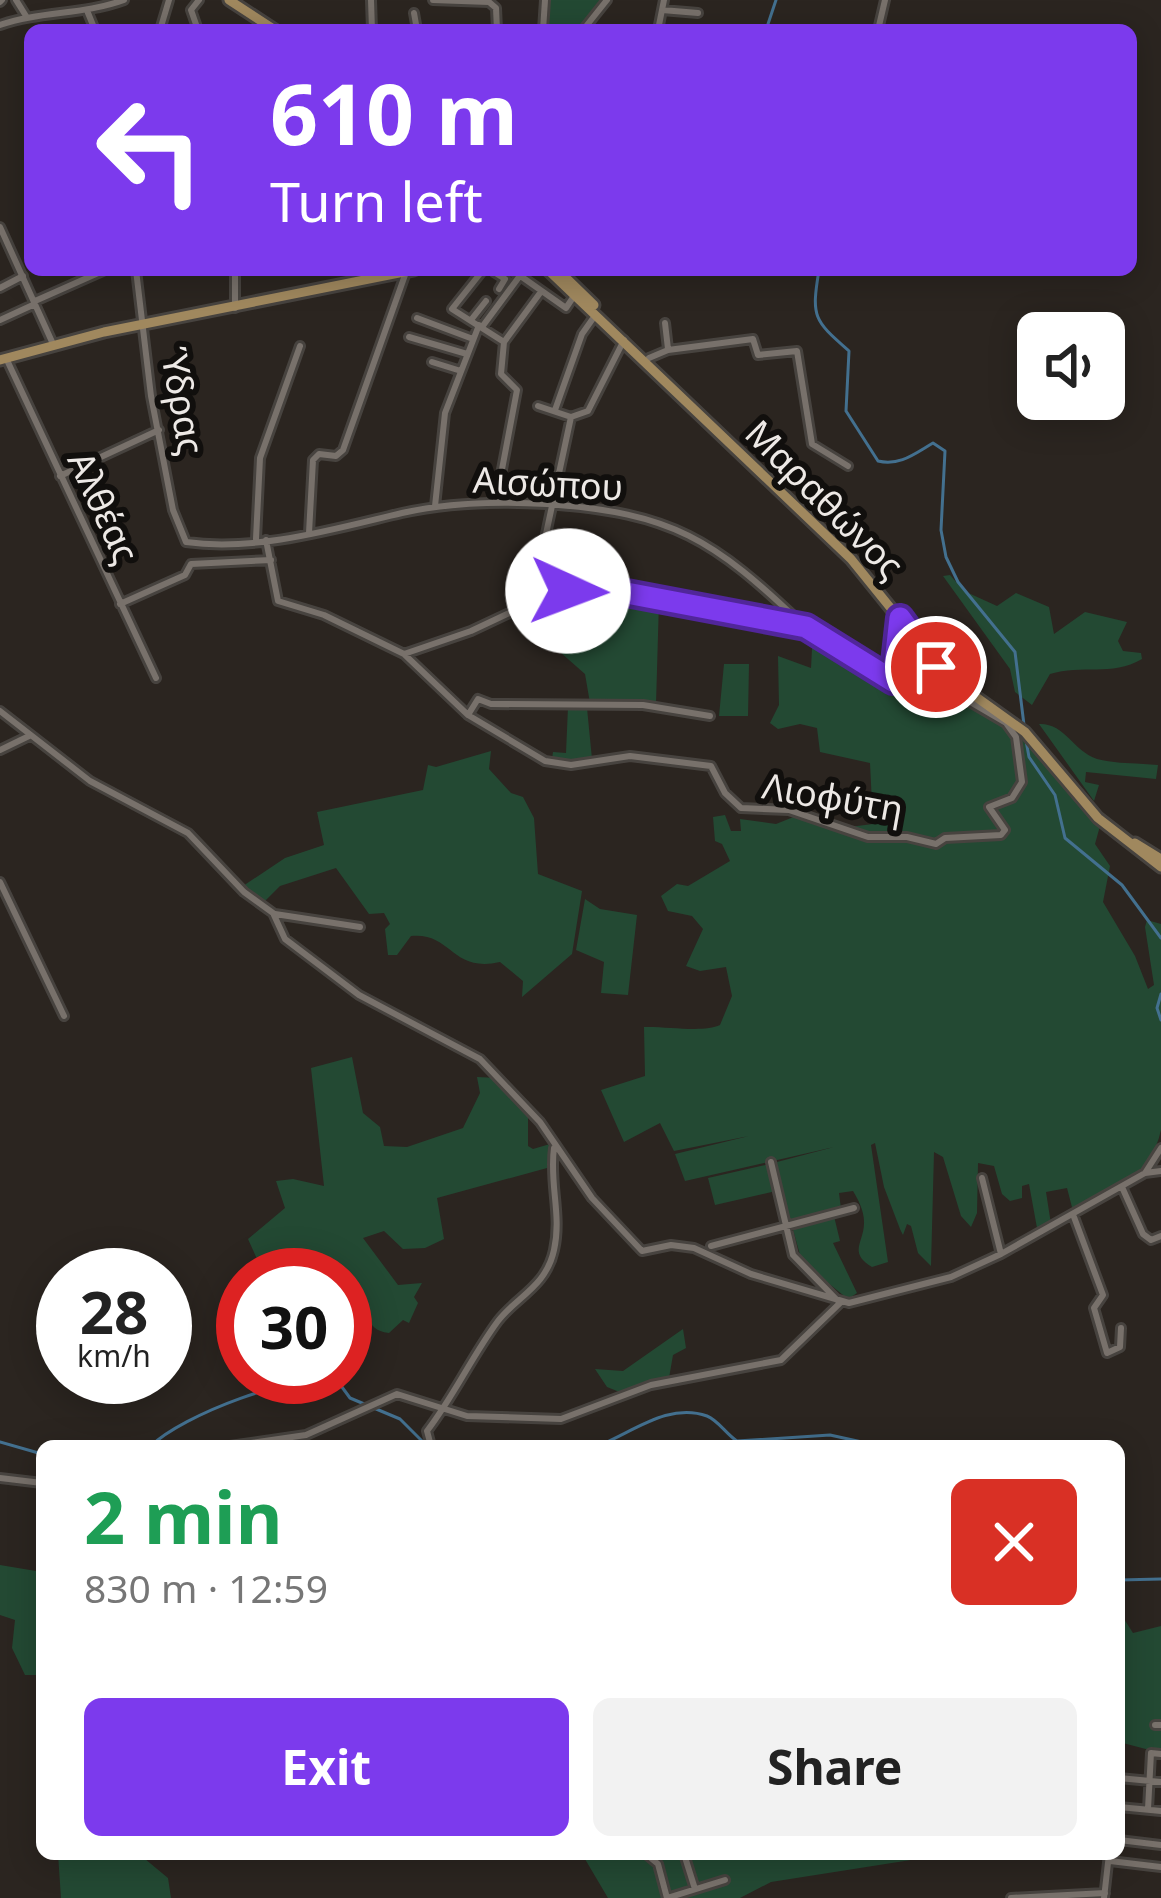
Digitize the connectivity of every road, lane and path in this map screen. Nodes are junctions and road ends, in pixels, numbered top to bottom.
1 (16, 0) edge
2 (124, 0) edge
3 (233, 0) edge
4 (433, 0) edge
5 (607, 0) edge
6 (664, 0) edge
7 (487, 1) edge
8 (662, 10) junction
9 (88, 13) junction
10 (414, 13) dead end
11 (698, 13) dead end
12 (27, 16) junction
13 (31, 24) edge
14 (93, 24) edge
15 (270, 24) edge
16 (416, 24) edge
17 (588, 24) edge
18 (659, 24) edge
19 (0, 25) edge
20 (0, 227) edge
21 (92, 276) edge
22 (137, 276) edge
23 (235, 276) edge
24 (390, 276) edge
25 (408, 276) edge
26 (486, 276) edge
27 (500, 276) edge
28 (514, 276) edge
29 (520, 276) edge
30 (561, 276) edge
31 (562, 276) edge
32 (23, 277) junction
33 (0, 288) edge
34 (499, 289) dead end
35 (541, 293) junction
36 (574, 295) junction
37 (35, 303) junction
38 (235, 308) junction
39 (596, 314) junction
40 (491, 315) junction
41 (418, 318) dead end
42 (0, 320) edge
43 (665, 323) dead end
44 (477, 324) junction
45 (143, 325) junction
46 (409, 337) dead end
47 (473, 339) junction
48 (624, 340) junction
49 (504, 342) junction
50 (53, 344) junction
51 (300, 346) dead end
52 (668, 350) junction
53 (467, 354) junction
54 (650, 358) junction
55 (3, 359) edge
56 (432, 362) dead end
57 (461, 370) junction
58 (538, 406) dead end
59 (555, 410) junction
60 (571, 417) junction
61 (159, 430) junction
62 (848, 466) dead end
63 (60, 476) junction
64 (496, 501) junction
65 (550, 505) junction
66 (435, 507) junction
67 (309, 533) junction
68 (183, 540) joint
69 (266, 540) junction
70 (256, 541) junction
71 (271, 560) junction
72 (558, 590) junction
73 (120, 604) junction
74 (900, 618) junction
75 (806, 627) junction
76 (404, 653) junction
77 (156, 678) dead end
78 (893, 681) junction
79 (0, 711) edge
80 (468, 715) junction
81 (710, 716) dead end
82 (1016, 722) junction
83 (30, 736) junction
84 (0, 750) edge
85 (1161, 863) edge
86 (0, 882) edge
87 (273, 913) junction
88 (360, 927) dead end
89 (64, 1016) dead end
90 (554, 1148) junction
91 (1161, 1148) edge
92 (771, 1162) dead end
93 (1161, 1171) edge
94 (1145, 1173) junction
95 (982, 1178) dead end
96 (1122, 1186) junction
97 (854, 1208) dead end
98 (1074, 1216) junction
99 (786, 1226) junction
100 (1161, 1237) edge
101 (711, 1246) dead end
102 (1001, 1254) junction
103 (840, 1303) junction
104 (1121, 1328) dead end
105 (441, 1411) junction
106 (272, 1440) edge
107 (430, 1440) edge
108 (0, 1478) edge
109 (36, 1482) edge
110 (1161, 1754) edge
111 (1125, 1778) edge
112 (1150, 1780) junction
113 (1161, 1782) edge
114 (1125, 1807) edge
115 (1148, 1809) junction
116 (1161, 1811) edge
117 (1125, 1841) edge
118 (1161, 1845) edge
119 (653, 1860) edge
120 (687, 1860) edge
121 (1110, 1860) edge
122 (1125, 1860) edge
123 (1161, 1867) edge
124 (725, 1880) dead end
125 (695, 1889) junction
126 (1104, 1896) edge
127 (667, 1898) edge
128 (1011, 1898) edge

1 - 12 street
2 - 9 street
3 - 15 main road
4 - 7 street
5 - 17 street
6 - 8 street
8 - 11 street
8 - 18 street
9 - 12 street
9 - 14 street
10 - 16 street
12 - 13 street
12 - 19 street
20 - 32 street
21 - 37 street
22 - 45 street, Ύδρας
23 - 38 street
24 - 38 main road
25 - 67 street
26 - 44 street
27 - 34 street
28 - 40 street
29 - 35 street
30 - 36 main road, Μαραθώνος
31 - 54 main road, Μαραθώνος
32 - 33 street
32 - 37 street
35 - 36 street
35 - 49 street
36 - 39 main road, Μαραθώνος
37 - 42 street
37 - 50 street
38 - 45 main road
39 - 48 main road, Μαραθώνος
39 - 59 street
40 - 44 street
40 - 44 street
41 - 47 street
43 - 52 street
44 - 47 street
44 - 49 street
45 - 50 main road
45 - 61 street, Ύδρας
46 - 53 street
47 - 53 street
48 - 60 street
48 - 74 main road, Μαραθώνος
49 - 64 street
50 - 55 main road
51 - 70 street
52 - 54 street
52 - 62 street
53 - 57 street
54 - 82 main road, Μαραθώνος
55 - 63 street, Αλθέας
56 - 57 street
57 - 66 street
58 - 59 street
59 - 60 street
60 - 65 street
61 - 63 street
61 - 68 street, Ύδρας
63 - 73 street, Αλθέας
64 - 65 street, Αισώπου
64 - 66 street, Αισώπου
65 - 72 street
65 - 75 street, Αισώπου
66 - 67 street, Αισώπου
67 - 69 street, Αισώπου
68 - 70 street, Αισώπου
69 - 70 street, Αισώπου
69 - 71 street
71 - 73 street
71 - 76 street
72 - 75 street
72 - 76 street
73 - 77 street, Αλθέας
74 - 78 street
74 - 82 main road, Μαραθώνος
75 - 78 street
76 - 80 street
78 - 80 street, Λιοφύτη
79 - 83 street
80 - 81 street
82 - 85 main road, Μαραθώνος
83 - 84 street
83 - 87 street
86 - 89 street
87 - 88 street
87 - 90 street
90 - 103 street
90 - 105 street
91 - 94 street
92 - 99 street
93 - 94 street
94 - 96 street
95 - 102 street
96 - 98 street
96 - 100 street
97 - 99 street
98 - 102 street
98 - 104 street
99 - 101 street
99 - 103 street
102 - 103 street
103 - 105 street
105 - 106 street
105 - 107 street
108 - 109 street
110 - 112 street
111 - 112 street
112 - 113 street
112 - 115 street
114 - 115 street
115 - 116 street
117 - 118 street
119 - 127 street
120 - 125 street
121 - 126 street
122 - 123 street
124 - 125 street
125 - 127 street
126 - 128 street

